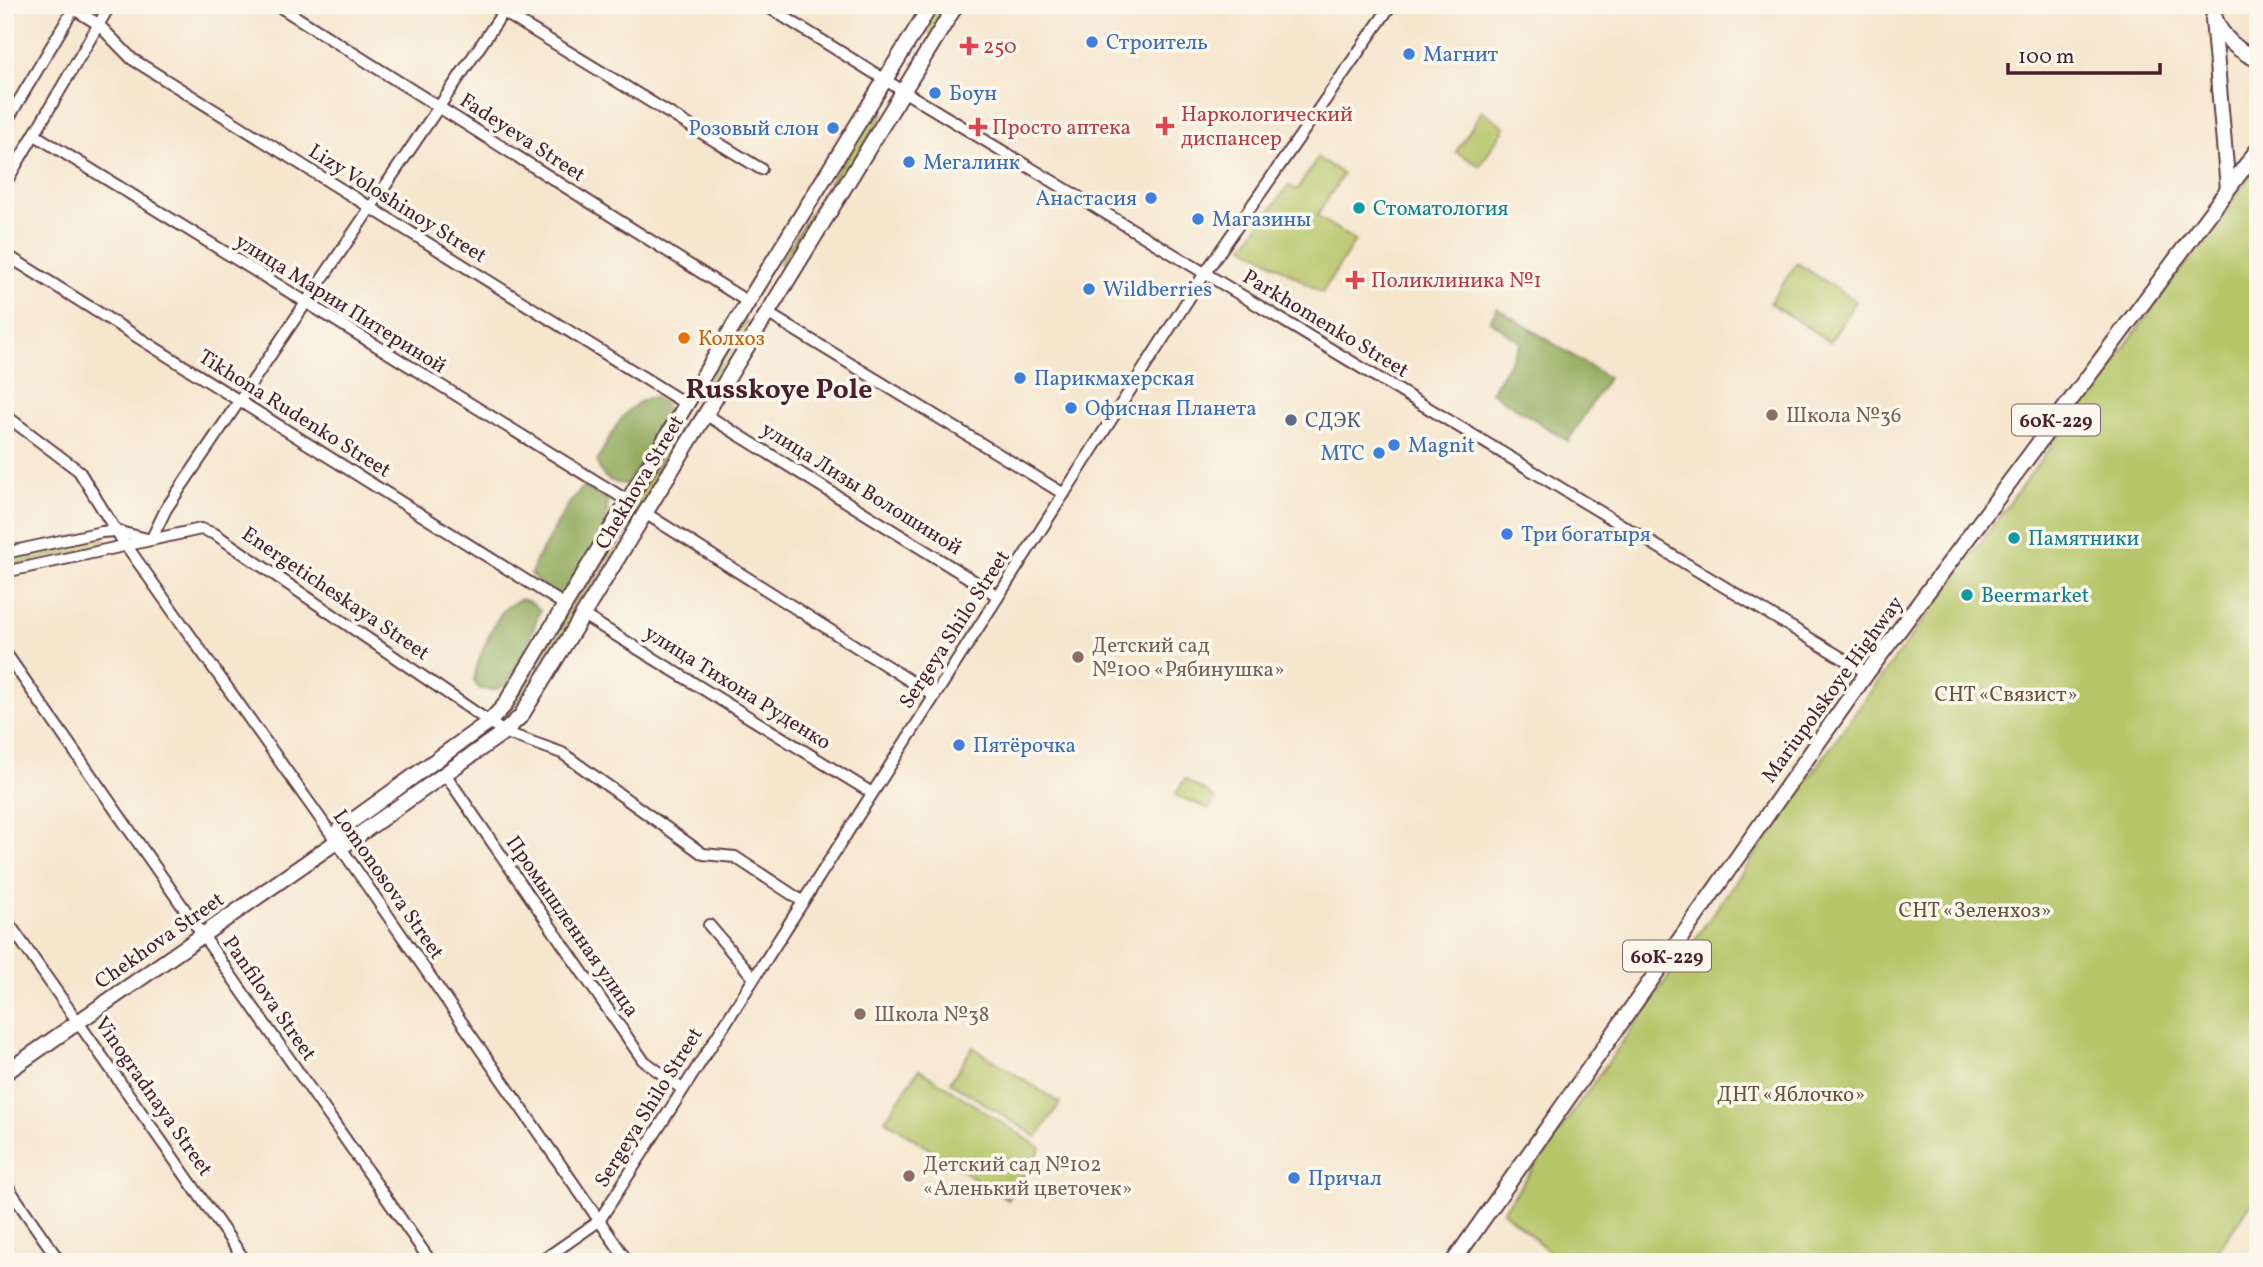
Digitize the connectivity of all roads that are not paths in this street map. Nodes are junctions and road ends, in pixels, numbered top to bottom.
1 (110, 5) edge
2 (277, 5) edge
3 (765, 5) edge
4 (931, 5) edge
5 (956, 5) edge
6 (1391, 5) edge
7 (75, 7) edge
8 (506, 8) edge
9 (2213, 12) edge
10 (98, 24) junction
11 (2258, 60) edge
12 (885, 80) junction
13 (903, 91) junction
14 (439, 106) junction
15 (5, 124) edge
16 (35, 135) junction
17 (2258, 149) edge
18 (761, 169) dead end
19 (5, 184) edge
20 (2228, 189) junction
21 (370, 208) junction
22 (5, 254) edge
23 (1205, 273) junction
24 (748, 302) junction
25 (305, 304) junction
26 (766, 313) junction
27 (240, 401) junction
28 (686, 404) junction
29 (705, 414) junction
30 (5, 415) edge
31 (1064, 494) junction
32 (628, 501) junction
33 (645, 513) junction
34 (116, 531) junction
35 (151, 540) junction
36 (127, 546) junction
37 (5, 553) edge
38 (5, 572) edge
39 (998, 596) junction
40 (565, 605) junction
41 (583, 615) junction
42 (5, 652) edge
43 (1867, 673) junction
44 (934, 696) junction
45 (490, 721) junction
46 (504, 732) junction
47 (445, 774) junction
48 (872, 793) junction
49 (336, 842) junction
50 (802, 901) junction
51 (5, 918) edge
52 (709, 926) dead end
53 (203, 935) junction
54 (753, 977) junction
55 (79, 1022) junction
56 (5, 1073) edge
57 (682, 1089) junction
58 (5, 1183) edge
59 (599, 1221) junction
60 (60, 1262) edge
61 (246, 1262) edge
62 (431, 1262) edge
63 (540, 1262) edge
64 (628, 1262) edge
65 (1453, 1262) edge

1 - 10 street
2 - 14 street, Fadeyeva Street
3 - 12 street, Parkhomenko Street
4 - 12 main road, Chekhova Street
5 - 13 main road, Chekhova Street
6 - 23 street, Sergeya Shilo Street
7 - 10 street, Lizy Voloshinoy Street
7 - 15 street
8 - 14 street
8 - 18 street
9 - 11 main road
9 - 20 main road
10 - 16 street
10 - 21 street, Lizy Voloshinoy Street
12 - 13 street, Parkhomenko Street
12 - 24 main road, Chekhova Street
13 - 23 street, Parkhomenko Street
13 - 26 main road, Chekhova Street
14 - 21 street
14 - 24 street, Fadeyeva Street
16 - 19 street
16 - 25 street, улица Марии Питериной
17 - 20 main road, Mariupolskoye Highway / 60К-229
20 - 43 main road, Mariupolskoye Highway / 60К-229
21 - 25 street
21 - 28 street, Lizy Voloshinoy Street
22 - 27 street, Tikhona Rudenko Street
23 - 31 street, Sergeya Shilo Street
23 - 43 street, Parkhomenko Street
24 - 26 main road
24 - 28 main road, Chekhova Street
25 - 27 street
25 - 32 street, улица Марии Питериной
26 - 29 main road, Chekhova Street
26 - 31 street
27 - 35 street
27 - 40 street, Tikhona Rudenko Street
28 - 32 main road, Chekhova Street
29 - 33 main road, Chekhova Street
29 - 39 street, улица Лизы Волошиной
30 - 34 street, Lomonosova Street
31 - 39 street, Sergeya Shilo Street
32 - 40 main road, Chekhova Street
33 - 41 main road, Chekhova Street
33 - 44 street
34 - 35 street, Energeticheskaya Street
34 - 36 street, Lomonosova Street
34 - 37 street, Energeticheskaya Street
35 - 36 street, Energeticheskaya Street
35 - 45 street, Energeticheskaya Street
36 - 38 street, Energeticheskaya Street
36 - 49 street, Lomonosova Street
39 - 44 street, Sergeya Shilo Street
40 - 45 main road, Chekhova Street
41 - 46 main road, Chekhova Street
41 - 48 street, улица Тихона Руденко
42 - 53 street, Panfilova Street
43 - 65 main road, Mariupolskoye Highway / 60К-229
44 - 48 street, Sergeya Shilo Street
45 - 46 street, Energeticheskaya Street
45 - 49 main road, Chekhova Street
46 - 47 main road, Chekhova Street
46 - 50 street
47 - 49 main road, Chekhova Street
47 - 57 street, Промышленная улица
48 - 50 street, Sergeya Shilo Street
49 - 53 main road, Chekhova Street
49 - 59 street, Lomonosova Street
50 - 54 street, Sergeya Shilo Street
51 - 55 street, Vinogradnaya Street
52 - 54 street
53 - 55 main road, Chekhova Street
53 - 62 street, Panfilova Street
54 - 57 street, Sergeya Shilo Street
55 - 56 main road, Chekhova Street
55 - 61 street, Vinogradnaya Street
57 - 59 street, Sergeya Shilo Street
58 - 60 street
59 - 63 street, Sergeya Shilo Street
59 - 64 street, Lomonosova Street

